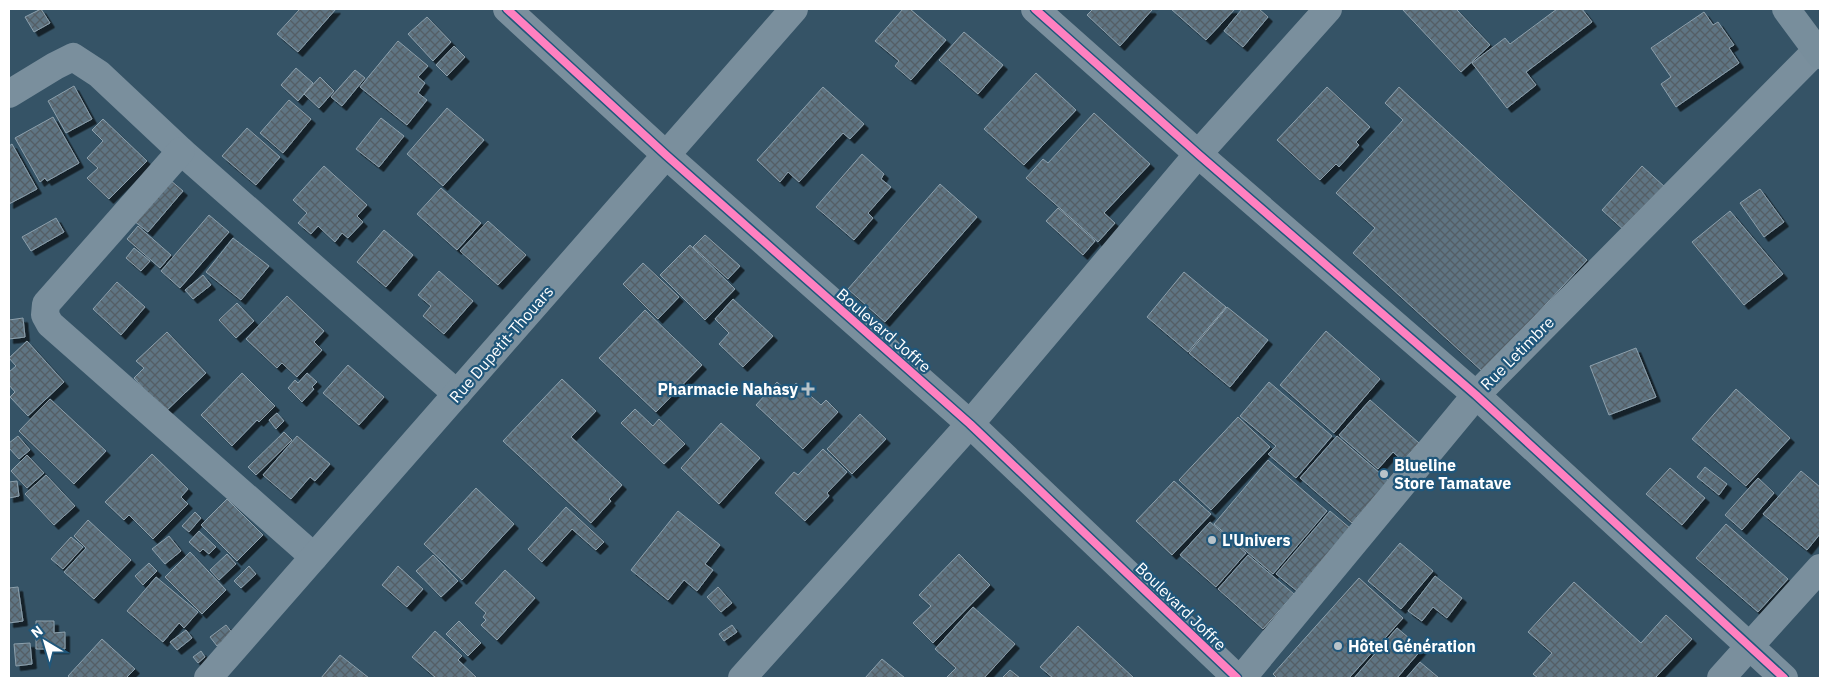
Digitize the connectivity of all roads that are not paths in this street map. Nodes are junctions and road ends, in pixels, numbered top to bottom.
1 (507, 9) edge
2 (794, 9) edge
3 (1035, 9) edge
4 (1786, 9) edge
5 (1318, 12) edge
6 (1819, 52) edge
7 (9, 94) edge
8 (181, 151) junction
9 (1198, 154) junction
10 (666, 155) junction
11 (457, 394) junction
12 (1476, 395) junction
13 (970, 424) junction
14 (314, 557) junction
15 (1820, 568) edge
16 (1749, 646) junction
17 (208, 678) edge
18 (742, 678) edge
19 (1237, 678) edge
20 (1242, 678) edge
21 (1721, 678) edge
22 (1784, 678) edge

1 - 10 street, Boulevard Joffre
2 - 10 street, Rue Dupetit-Thouars
3 - 9 street
4 - 6 main road
5 - 9 street
6 - 12 street, Rue Letimbre
7 - 8 street
8 - 11 street
8 - 14 street
9 - 12 street
9 - 13 street
10 - 11 street, Rue Dupetit-Thouars
10 - 13 street, Boulevard Joffre
11 - 14 street, Rue Dupetit-Thouars
12 - 16 street
12 - 20 street, Rue Letimbre
13 - 18 street
13 - 19 street, Boulevard Joffre
14 - 17 street, Rue Dupetit-Thouars
15 - 16 street
16 - 21 street
16 - 22 street

